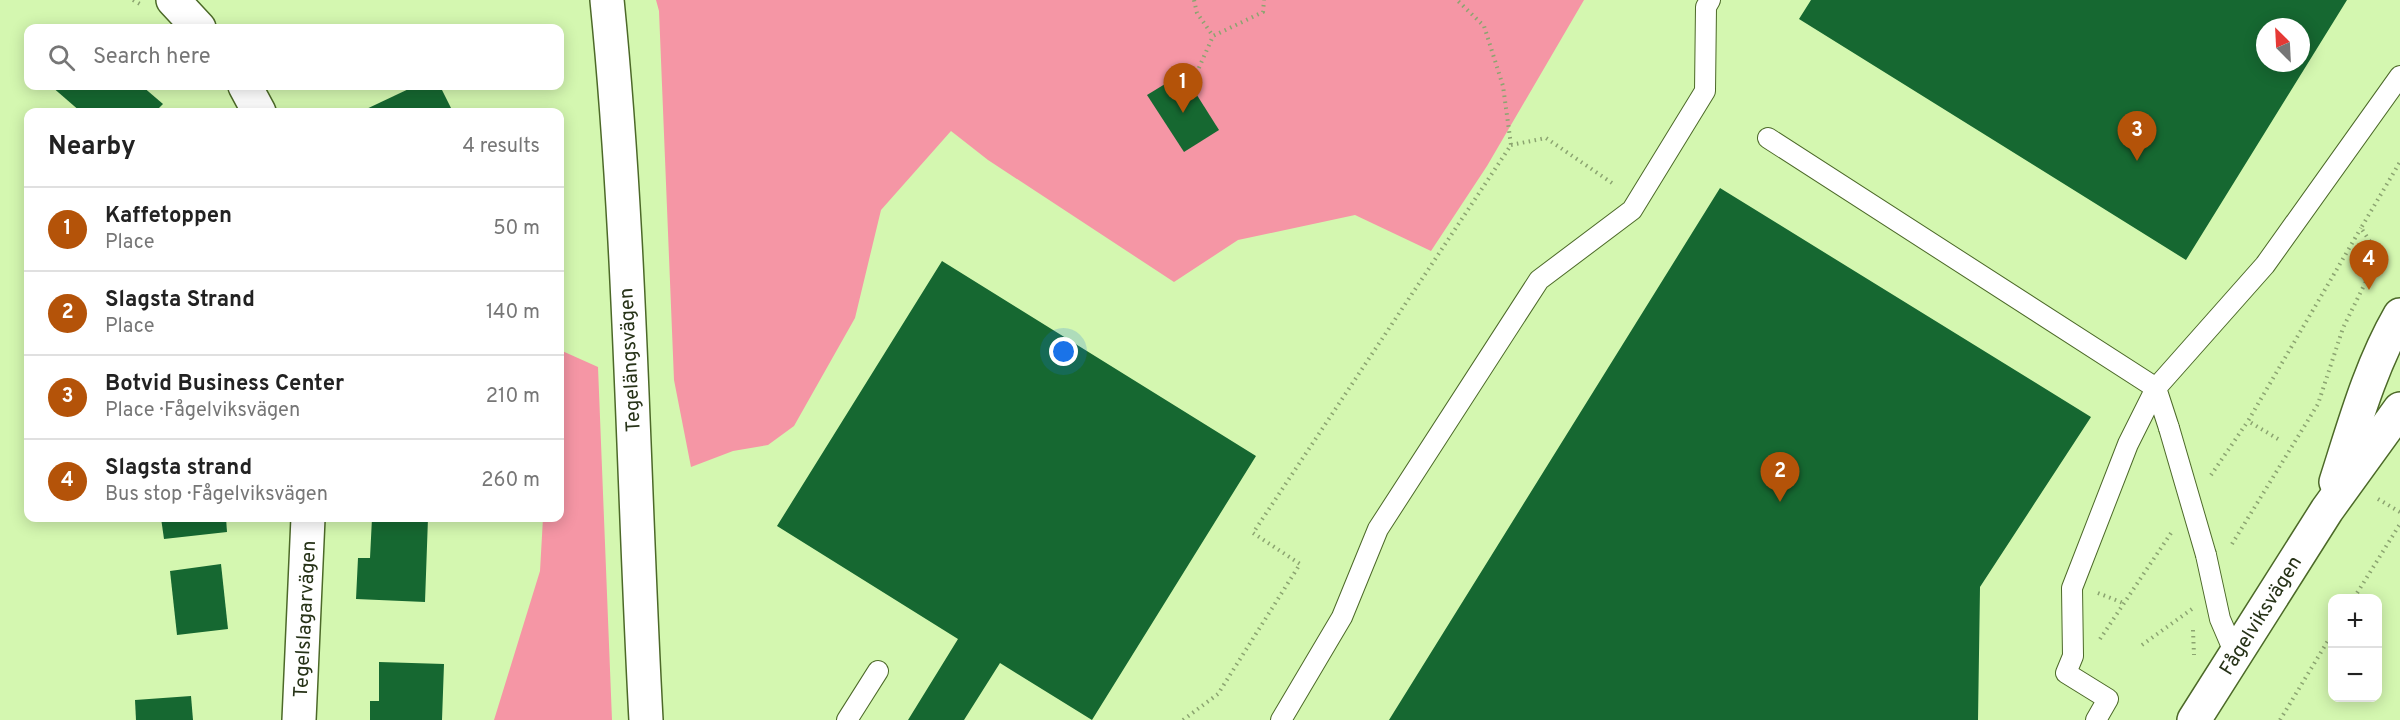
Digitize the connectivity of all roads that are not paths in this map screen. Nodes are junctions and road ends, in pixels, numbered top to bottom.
1 (173, 0) edge
2 (607, 0) edge
3 (1710, 0) edge
4 (195, 24) edge
5 (2400, 76) edge
6 (247, 90) edge
7 (258, 108) edge
8 (1768, 138) dead end
9 (2400, 315) edge
10 (2156, 388) junction
11 (2400, 409) edge
12 (2327, 510) junction
13 (308, 522) edge
14 (2235, 654) junction
15 (878, 672) dead end
16 (299, 720) edge
17 (646, 720) edge
18 (847, 720) edge
19 (1281, 720) edge
20 (2096, 720) edge
21 (2194, 720) edge

1 - 4 street
2 - 17 street, Tegelängsvägen
3 - 19 lane
5 - 10 lane
6 - 7 street
8 - 10 lane
9 - 12 street, Fågelviksvägen
10 - 14 lane, bridge
10 - 20 lane
11 - 12 street, Fågelviksvägen
12 - 14 street, Fågelviksvägen
13 - 16 street, Tegelslagarvägen
14 - 21 street, Fågelviksvägen
15 - 18 lane

